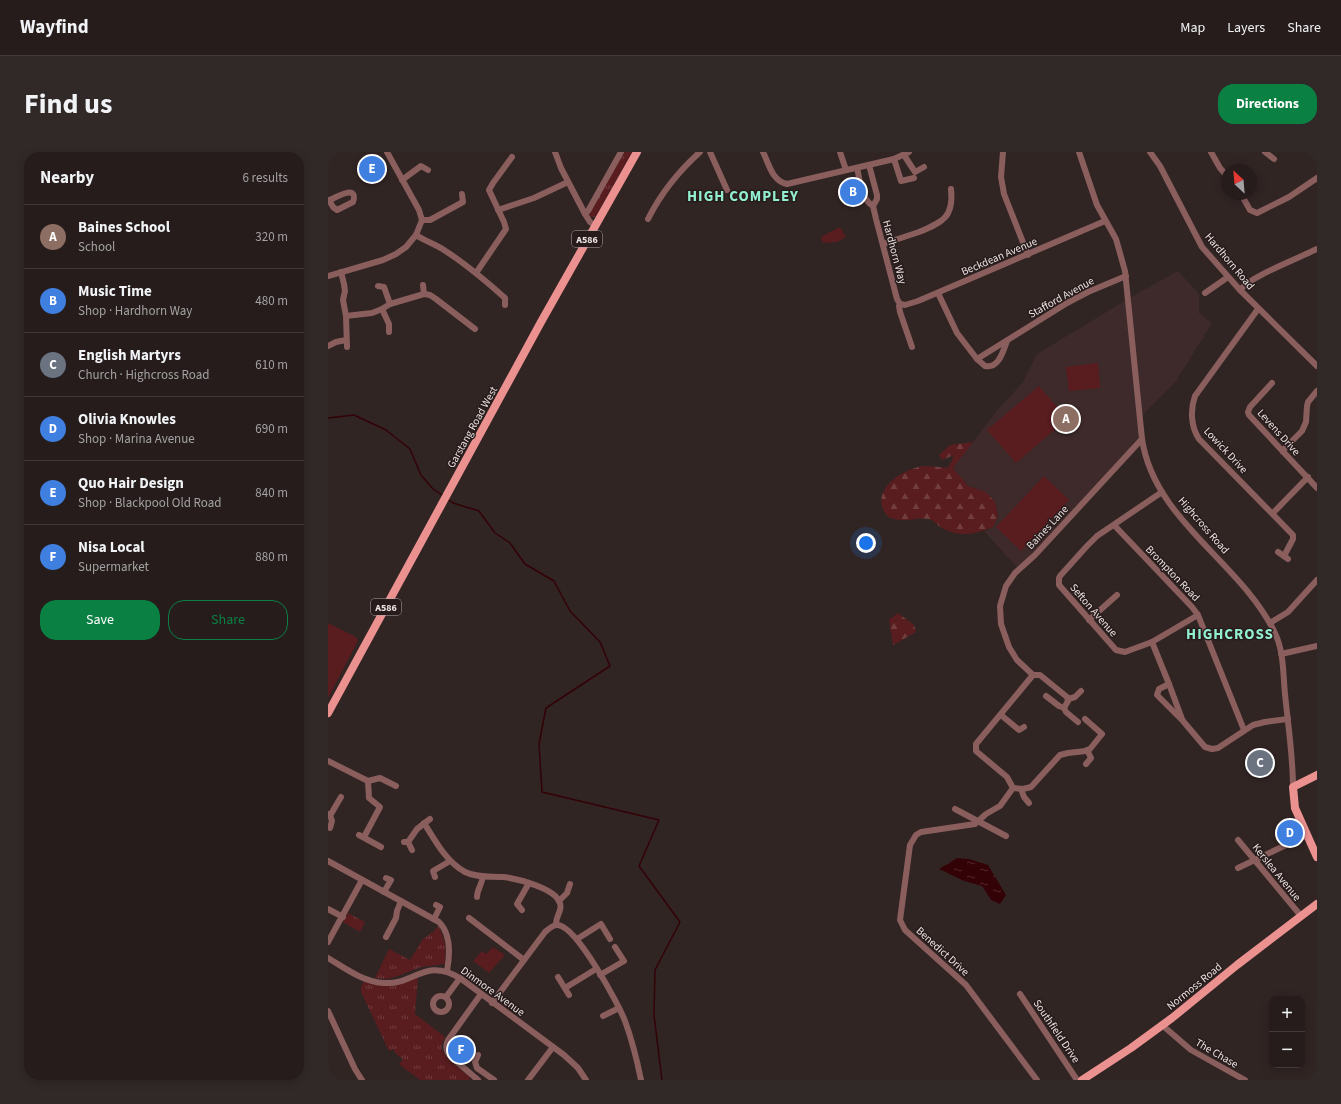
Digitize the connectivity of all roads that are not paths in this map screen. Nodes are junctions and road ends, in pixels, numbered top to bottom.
1 (387, 152) edge
2 (555, 152) edge
3 (621, 152) edge
4 (637, 152) edge
5 (700, 152) edge
6 (710, 152) edge
7 (763, 152) edge
8 (840, 152) edge
9 (1003, 152) edge
10 (1079, 152) edge
11 (1150, 152) edge
12 (1211, 152) edge
13 (1265, 152) edge
14 (907, 154) edge
15 (512, 157) dead end
16 (894, 159) junction
17 (1274, 159) dead end
18 (869, 165) junction
19 (924, 167) dead end
20 (857, 168) junction
21 (1221, 169) edge
22 (428, 170) dead end
23 (846, 170) junction
24 (914, 178) dead end
25 (1317, 178) edge
26 (402, 180) junction
27 (568, 182) junction
28 (951, 189) dead end
29 (727, 190) dead end
30 (462, 194) dead end
31 (1244, 200) edge
32 (873, 206) junction
33 (498, 210) junction
34 (585, 214) junction
35 (648, 219) dead end
36 (422, 220) junction
37 (1105, 221) junction
38 (595, 225) junction
39 (416, 235) junction
40 (883, 244) junction
41 (1317, 249) edge
42 (1028, 255) junction
43 (341, 272) junction
44 (476, 273) junction
45 (328, 276) edge
46 (1126, 276) junction
47 (1228, 277) junction
48 (384, 285) dead end
49 (423, 285) dead end
50 (1240, 290) junction
51 (938, 293) junction
52 (1209, 293) dead end
53 (424, 294) junction
54 (390, 304) junction
55 (900, 304) junction
56 (505, 305) dead end
57 (382, 309) junction
58 (1258, 309) junction
59 (346, 316) junction
60 (389, 324) junction
61 (396, 326) dead end
62 (475, 329) dead end
63 (389, 332) dead end
64 (1008, 340) junction
65 (328, 346) edge
66 (912, 348) dead end
67 (977, 360) junction
68 (1317, 366) edge
69 (1317, 391) edge
70 (1274, 392) dead end
71 (1142, 439) junction
72 (1283, 452) junction
73 (1308, 477) junction
74 (1317, 488) edge
75 (1162, 492) junction
76 (1273, 513) junction
77 (1114, 525) junction
78 (1283, 556) dead end
79 (1317, 580) edge
80 (1117, 595) dead end
81 (1198, 615) junction
82 (1089, 620) junction
83 (1270, 623) junction
84 (1152, 642) junction
85 (1317, 646) edge
86 (1281, 654) junction
87 (1033, 675) junction
88 (1169, 684) junction
89 (1081, 691) dead end
90 (1046, 696) dead end
91 (1068, 699) junction
92 (1064, 708) junction
93 (328, 713) edge
94 (1001, 715) junction
95 (1085, 719) dead end
96 (1288, 719) junction
97 (1183, 721) junction
98 (1078, 722) dead end
99 (1244, 730) junction
100 (1020, 731) dead end
101 (1088, 750) junction
102 (328, 761) edge
103 (1086, 764) dead end
104 (1317, 775) edge
105 (368, 781) junction
106 (396, 786) dead end
107 (1293, 787) junction
108 (1013, 788) junction
109 (1021, 789) junction
110 (341, 797) dead end
111 (1029, 803) dead end
112 (955, 809) dead end
113 (329, 814) edge
114 (430, 819) dead end
115 (978, 821) junction
116 (424, 823) junction
117 (330, 828) dead end
118 (1306, 835) junction
119 (1006, 836) dead end
120 (1238, 840) dead end
121 (382, 847) dead end
122 (412, 850) dead end
123 (1316, 851) edge
124 (1254, 859) junction
125 (328, 861) edge
126 (450, 861) junction
127 (1238, 868) dead end
128 (432, 872) dead end
129 (484, 876) junction
130 (386, 878) dead end
131 (362, 880) junction
132 (530, 883) junction
133 (570, 884) dead end
134 (384, 892) junction
135 (477, 897) dead end
136 (559, 901) junction
137 (401, 902) junction
138 (1317, 904) edge
139 (436, 905) dead end
140 (328, 909) edge
141 (522, 910) dead end
142 (1301, 916) junction
143 (343, 917) junction
144 (469, 918) dead end
145 (434, 919) junction
146 (556, 925) junction
147 (385, 934) dead end
148 (577, 939) junction
149 (610, 939) dead end
150 (328, 942) edge
151 (615, 946) dead end
152 (328, 958) edge
153 (524, 960) junction
154 (447, 971) junction
155 (598, 972) junction
156 (558, 977) dead end
157 (460, 978) junction
158 (565, 988) junction
159 (481, 994) junction
160 (1020, 994) dead end
161 (569, 995) dead end
162 (446, 997) dead end
163 (492, 1003) junction
164 (619, 1008) junction
165 (328, 1011) edge
166 (603, 1016) dead end
167 (1162, 1025) junction
168 (553, 1047) junction
169 (478, 1055) dead end
170 (498, 1074) dead end
171 (362, 1080) edge
172 (476, 1080) edge
173 (494, 1080) edge
174 (528, 1080) edge
175 (586, 1080) edge
176 (641, 1080) edge
177 (1037, 1080) edge
178 (1077, 1080) edge
179 (1082, 1080) edge
180 (1245, 1080) edge

1 - 26 street
2 - 27 street
3 - 34 street
4 - 38 main road, Garstang Road West / A586
5 - 35 street
6 - 29 street
7 - 23 street
8 - 23 street
9 - 42 street
10 - 37 street, Highcross Road
11 - 47 street, Hardhorn Road
12 - 21 street
13 - 17 street
14 - 16 street
14 - 19 street
15 - 33 street
16 - 18 street
16 - 24 street
18 - 20 street
18 - 32 street, Hardhorn Way
20 - 23 street
20 - 32 street, Hardhorn Way
22 - 26 street
25 - 31 street
26 - 36 street
27 - 33 street
27 - 34 street
28 - 40 street
30 - 36 street
32 - 40 street, Hardhorn Way
33 - 44 street
34 - 38 street
36 - 39 street
37 - 42 street, Beckdean Avenue
37 - 46 street, Highcross Road
38 - 93 main road, Garstang Road West / A586
39 - 43 street
39 - 44 street
40 - 55 street, Hardhorn Way
41 - 50 street
42 - 51 street, Beckdean Avenue
43 - 45 street
43 - 59 street
44 - 56 street
46 - 64 street, Stafford Avenue
46 - 71 street, Highcross Road
47 - 50 street, Hardhorn Road
47 - 52 street
48 - 54 street
49 - 53 street
50 - 58 street, Hardhorn Road
51 - 55 street, Beckdean Avenue
51 - 67 street
53 - 54 street
53 - 62 street
54 - 57 street
55 - 66 street, Hardhorn Way
57 - 59 street
57 - 60 street
58 - 68 street, Hardhorn Road
58 - 76 street, Lowick Drive
59 - 65 street
60 - 61 street
60 - 63 street
64 - 67 street, Stafford Avenue
64 - 67 street
69 - 72 street
70 - 72 street, Levens Drive
71 - 75 street, Highcross Road
71 - 87 street, Baines Lane
72 - 73 street, Levens Drive
73 - 74 street, Levens Drive
73 - 76 street
75 - 77 street, Sefton Avenue
75 - 83 street, Highcross Road
76 - 78 street, Lowick Drive
77 - 81 street, Brompton Road
77 - 82 street, Sefton Avenue
79 - 83 street
80 - 82 street
81 - 84 street, Sefton Avenue
81 - 99 street, Brompton Road
82 - 84 street, Sefton Avenue
83 - 86 street, Highcross Road
84 - 88 street
85 - 86 street
86 - 96 street, Highcross Road
87 - 91 street
87 - 94 street
88 - 97 street
88 - 97 street
89 - 91 street
90 - 92 street
91 - 92 street
92 - 98 street
94 - 100 street
94 - 108 street
95 - 101 street
96 - 99 street
96 - 107 street, Highcross Road
97 - 99 street
101 - 103 street
101 - 109 street
102 - 105 street
104 - 107 main road
105 - 106 street
105 - 121 street
107 - 118 main road, Highcross Road
108 - 109 street
108 - 115 street, Benedict Drive
109 - 111 street
110 - 113 street
112 - 115 street
113 - 117 street
114 - 116 street
115 - 119 street
115 - 177 street, Benedict Drive
116 - 122 street
116 - 126 street
118 - 123 main road, Highcross Road
118 - 124 street
120 - 124 street, Kerslea Avenue
124 - 127 street
124 - 142 street, Kerslea Avenue
125 - 131 street
126 - 128 street
126 - 129 street
129 - 132 street
129 - 135 street
130 - 134 street
131 - 134 street
131 - 143 street
132 - 136 street
132 - 141 street
133 - 136 street
134 - 137 street
136 - 146 street
137 - 145 street
137 - 147 street
138 - 142 main road, Normoss Road
139 - 145 street
140 - 143 street
142 - 167 main road, Normoss Road
143 - 150 street
144 - 153 street
145 - 154 street
146 - 148 street
146 - 153 street
148 - 149 street
148 - 155 street
151 - 155 street
152 - 154 street, Dinmore Avenue
153 - 163 street
154 - 157 street, Dinmore Avenue
155 - 158 street
155 - 164 street
156 - 158 street
157 - 159 street, Dinmore Avenue
157 - 162 street
158 - 161 street
159 - 163 street, Dinmore Avenue
159 - 172 street
160 - 178 street, Southfield Drive
163 - 168 street, Dinmore Avenue
164 - 166 street
164 - 176 street
165 - 171 street
167 - 179 main road, Normoss Road
167 - 180 street, The Chase
168 - 174 street
168 - 175 street, Dinmore Avenue
169 - 173 street
170 - 173 street

